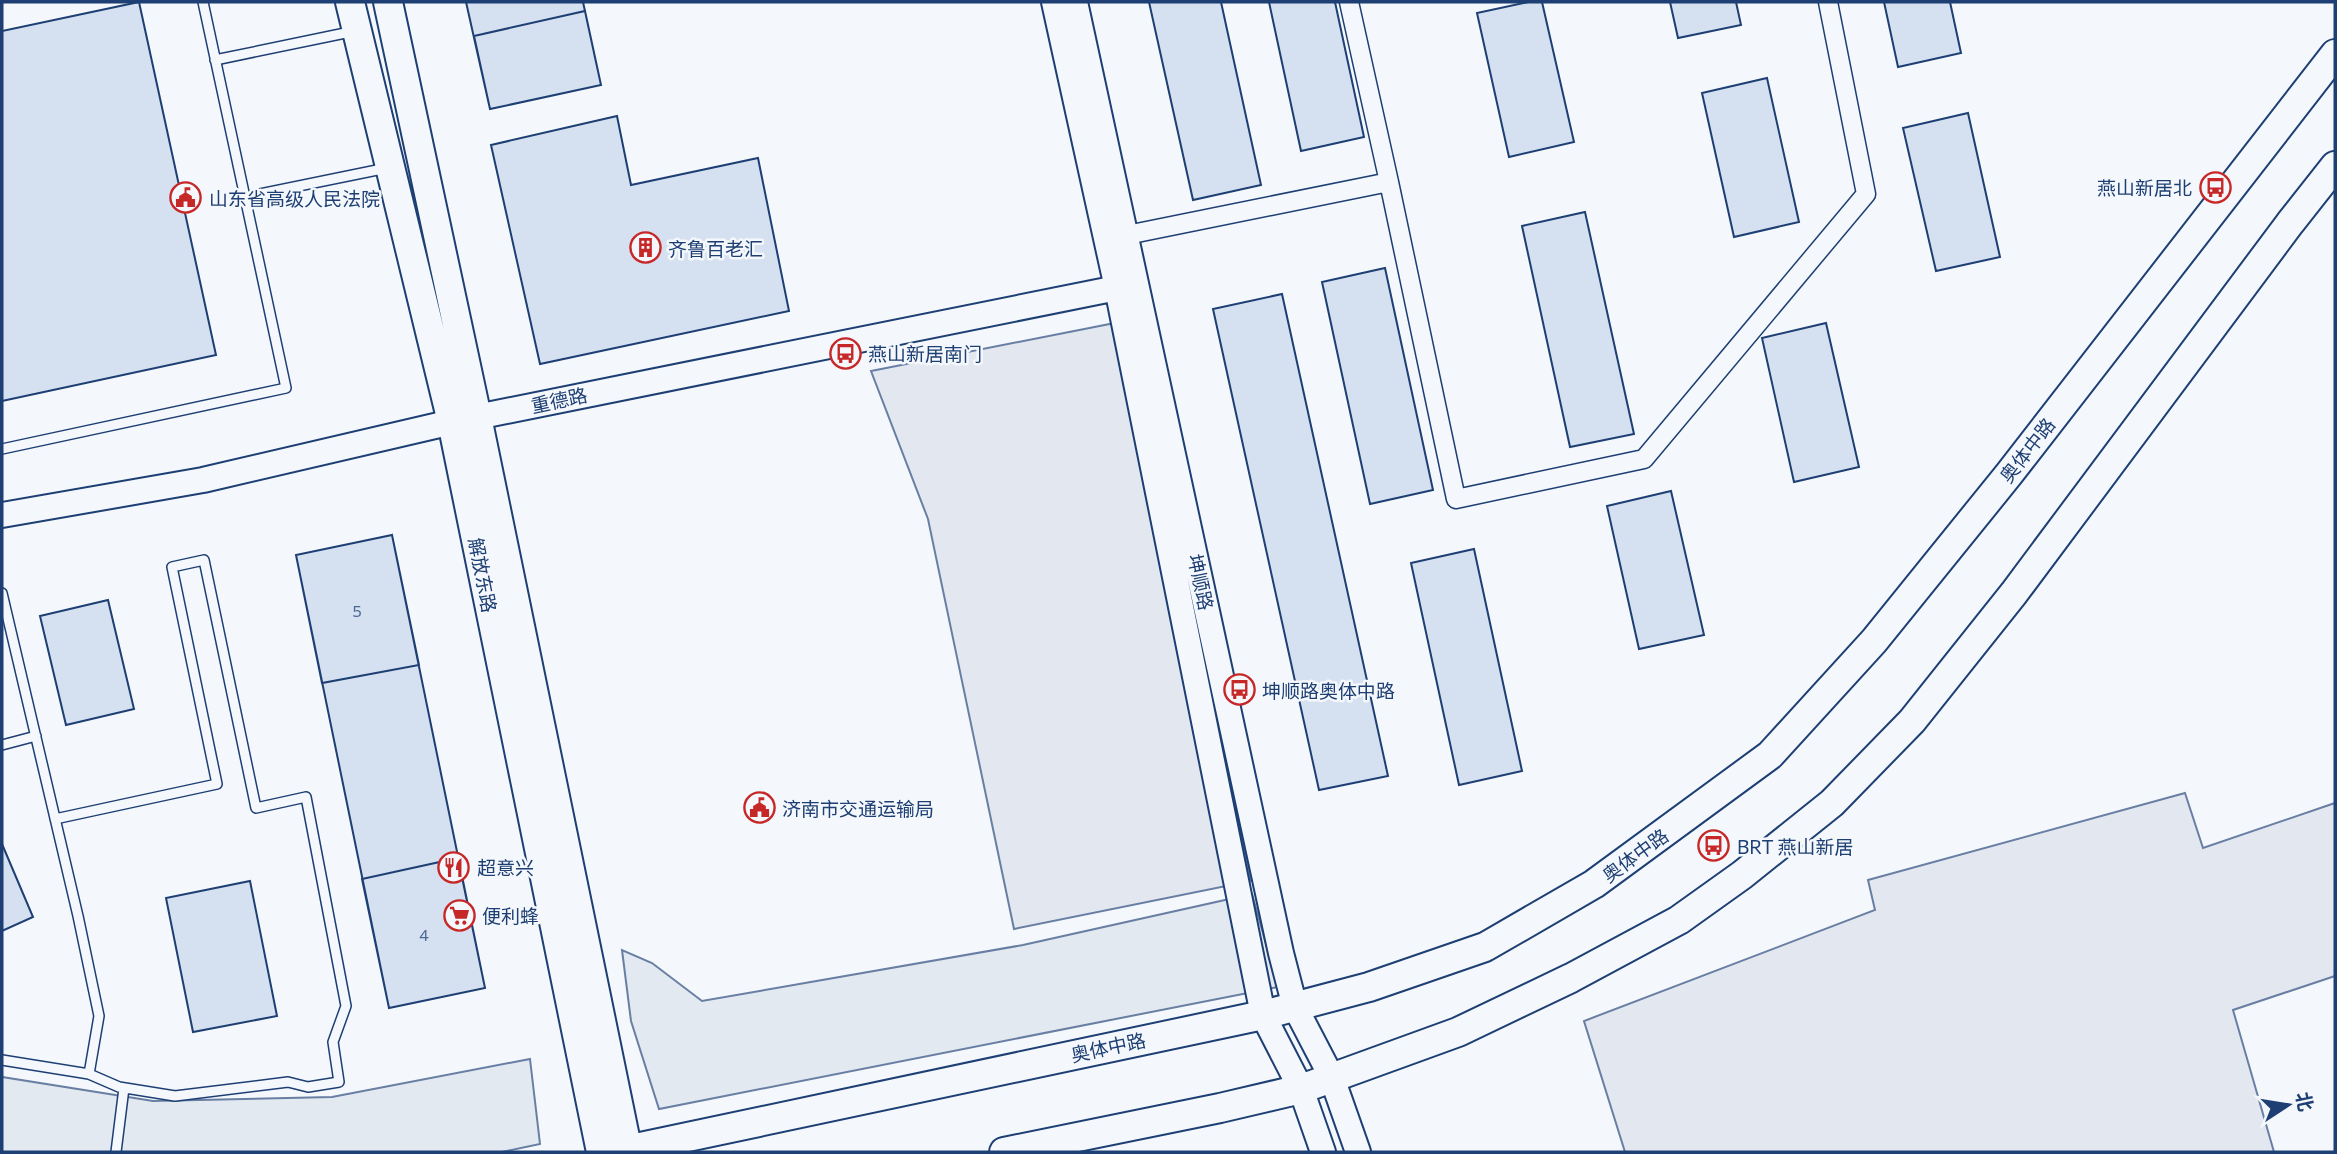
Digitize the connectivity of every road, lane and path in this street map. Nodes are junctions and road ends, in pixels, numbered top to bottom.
1 (203, 2) edge
2 (350, 2) edge
3 (388, 2) edge
4 (1054, 2) edge
5 (1075, 2) edge
6 (1349, 2) edge
7 (1828, 2) edge
8 (356, 31) junction
9 (2335, 54) edge
10 (215, 60) junction
11 (2335, 166) edge
12 (390, 167) junction
13 (1389, 182) junction
14 (245, 197) junction
15 (1116, 237) junction
16 (1117, 288) junction
17 (465, 419) junction
18 (2, 449) edge
19 (2, 515) edge
20 (2, 593) edge
21 (36, 736) junction
22 (2, 746) edge
23 (55, 819) junction
24 (1295, 1007) junction
25 (1263, 1015) junction
26 (2, 1060) edge
27 (89, 1074) junction
28 (1332, 1078) junction
29 (124, 1088) junction
30 (1301, 1089) junction
31 (618, 1151) edge
32 (116, 1152) edge
33 (1004, 1152) edge
34 (1322, 1152) edge
35 (1358, 1152) edge

1 - 10 lane
2 - 8 main road, 解放东路
3 - 17 main road, 解放东路
4 - 15 street, 坤顺路
5 - 15 street, 坤顺路
6 - 13 street
7 - 13 street
8 - 10 lane
8 - 12 main road, 解放东路
9 - 24 main road, 奥体中路
10 - 14 lane
11 - 28 main road
12 - 14 lane
12 - 17 main road, 解放东路
13 - 15 street
14 - 18 lane
15 - 16 street, 坤顺路
15 - 24 street, 坤顺路
16 - 17 street, 重德路
16 - 25 street, 坤顺路
17 - 19 street, 重德路
17 - 31 main road, 解放东路
20 - 21 lane
21 - 22 lane
21 - 23 lane
23 - 27 lane
23 - 29 lane
24 - 25 main road, 奥体中路
24 - 28 street, 坤顺路
25 - 30 street, 坤顺路
25 - 31 main road, 奥体中路
26 - 27 lane
27 - 29 lane
28 - 30 main road
28 - 35 street, 坤顺路
29 - 32 lane
30 - 33 main road
30 - 34 street, 坤顺路

